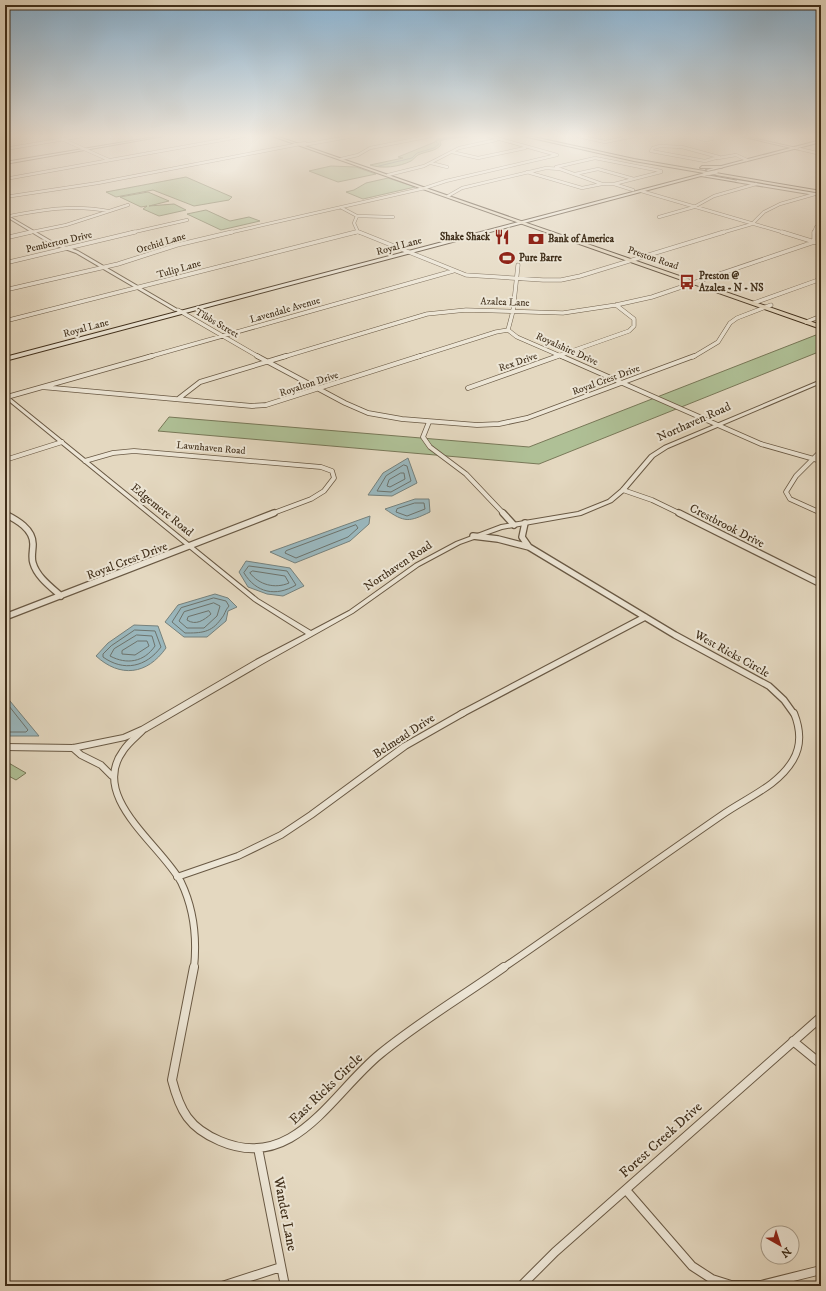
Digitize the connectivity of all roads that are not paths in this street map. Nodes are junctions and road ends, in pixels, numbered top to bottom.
1 (390, 196) edge
2 (453, 196) edge
3 (610, 196) joint
4 (621, 196) edge
5 (658, 196) edge
6 (714, 196) edge
7 (807, 196) edge
8 (616, 198) junction
9 (128, 205) dead end
10 (576, 205) junction
11 (582, 207) junction
12 (694, 207) junction
13 (341, 208) junction
14 (562, 209) junction
15 (568, 210) junction
16 (108, 211) junction
17 (6, 216) edge
18 (357, 216) junction
19 (393, 217) dead end
20 (659, 217) dead end
21 (187, 220) dead end
22 (523, 221) junction
23 (821, 223) edge
24 (752, 224) junction
25 (34, 232) junction
26 (358, 232) junction
27 (5, 238) edge
28 (814, 242) junction
29 (821, 244) edge
30 (67, 249) junction
31 (406, 251) junction
32 (634, 259) junction
33 (5, 263) edge
34 (518, 265) dead end
35 (103, 267) junction
36 (453, 271) junction
37 (516, 279) junction
38 (821, 279) edge
39 (697, 282) junction
40 (139, 288) junction
41 (5, 290) edge
42 (756, 302) junction
43 (616, 305) junction
44 (768, 306) junction
45 (179, 311) junction
46 (513, 311) junction
47 (821, 316) edge
48 (812, 319) junction
49 (5, 321) edge
50 (806, 322) junction
51 (821, 322) edge
52 (821, 327) edge
53 (508, 330) junction
54 (222, 336) junction
55 (79, 337) junction
56 (5, 355) edge
57 (560, 356) junction
58 (5, 359) edge
59 (267, 362) junction
60 (821, 381) edge
61 (623, 383) junction
62 (42, 387) junction
63 (468, 388) dead end
64 (320, 389) junction
65 (6, 396) edge
66 (178, 400) junction
67 (429, 422) junction
68 (718, 425) junction
69 (62, 442) junction
70 (821, 451) edge
71 (813, 458) junction
72 (5, 460) edge
73 (821, 461) edge
74 (85, 462) junction
75 (334, 474) joint
76 (623, 490) junction
77 (821, 513) edge
78 (5, 514) edge
79 (525, 524) junction
80 (514, 525) junction
81 (473, 536) junction
82 (191, 547) junction
83 (529, 547) junction
84 (821, 584) edge
85 (61, 596) junction
86 (645, 617) junction
87 (5, 618) edge
88 (311, 634) junction
89 (144, 729) junction
90 (5, 747) edge
91 (73, 748) junction
92 (112, 776) junction
93 (639, 874) joint
94 (178, 877) junction
95 (821, 1016) edge
96 (792, 1042) junction
97 (821, 1064) edge
98 (258, 1148) junction
99 (626, 1190) junction
100 (281, 1267) junction
101 (821, 1270) edge
102 (222, 1286) edge
103 (285, 1286) edge
104 (521, 1286) edge

1 - 13 street, Orchid Lane
2 - 22 main road, Preston Road
3 - 8 main road
3 - 10 main road, Royal Lane
4 - 8 main road, Royal Lane
5 - 12 street
6 - 12 street
7 - 24 street
8 - 11 main road, Royal Lane
9 - 16 street
10 - 11 main road
10 - 14 main road, Royal Lane
11 - 15 main road, Royal Lane
12 - 20 street
12 - 24 street
13 - 18 street
13 - 35 street, Orchid Lane
14 - 15 main road
14 - 22 main road, Royal Lane
15 - 22 main road, Royal Lane
16 - 17 street
16 - 25 street
17 - 25 street, Tibbs Street
18 - 19 street
18 - 26 street
21 - 30 street, Pemberton Drive
22 - 31 main road, Royal Lane
22 - 32 main road, Preston Road
23 - 28 street
24 - 28 street
24 - 32 street
25 - 27 street
25 - 30 street, Tibbs Street
26 - 31 street
26 - 40 street, Tulip Lane
28 - 29 street
28 - 39 street, Azalea Lane
30 - 33 street, Pemberton Drive
30 - 35 street, Tibbs Street
31 - 36 street
31 - 45 main road, Royal Lane
32 - 37 street
32 - 39 main road, Preston Road
34 - 37 street
35 - 40 street, Tibbs Street
35 - 41 street, Orchid Lane
36 - 37 street
36 - 54 street, Lavendale Avenue
37 - 46 street
38 - 42 street
39 - 42 main road, Preston Road
39 - 43 street, Azalea Lane
40 - 45 street, Tibbs Street
40 - 49 street, Tulip Lane
42 - 44 main road, Preston Road
43 - 46 street, Azalea Lane
43 - 57 street, Rex Drive
44 - 48 main road, Preston Road
44 - 50 main road, Preston Road
44 - 61 street, Royal Crest Drive
45 - 54 street, Tibbs Street
45 - 55 main road, Royal Lane
46 - 53 street
46 - 59 street, Azalea Lane
47 - 48 street
48 - 50 street
48 - 51 main road, Preston Road
50 - 52 main road, Preston Road
53 - 57 street, Royalshire Drive
53 - 64 street, Royalton Drive
54 - 59 street, Tibbs Street
54 - 62 street, Lavendale Avenue
55 - 56 main road, Royal Lane
55 - 58 main road, Royal Lane
57 - 61 street, Royalshire Drive
57 - 63 street, Rex Drive
59 - 64 street, Tibbs Street
59 - 66 street, Azalea Lane
60 - 68 street, Northaven Road
61 - 67 street, Royal Crest Drive
61 - 68 street, Royalshire Drive
62 - 65 street, Lavendale Avenue
62 - 66 street, Royalton Drive
64 - 66 street, Royalton Drive
64 - 67 street, Tibbs Street
65 - 69 street, Edgemere Road
67 - 80 street
68 - 71 street, Royalshire Drive
68 - 76 street, Northaven Road
69 - 72 street
69 - 74 street, Edgemere Road
70 - 71 street
71 - 73 street, Royalshire Drive
71 - 77 street
74 - 75 street, Lawnhaven Road
74 - 82 street, Edgemere Road
75 - 82 street, Royal Crest Drive
76 - 79 street, Northaven Road
76 - 84 street, Crestbrook Drive
78 - 85 street
79 - 80 street, Northaven Road
79 - 83 street
80 - 81 street, Northaven Road
81 - 83 street, West Ricks Circle
81 - 88 street, Northaven Road
82 - 85 street, Royal Crest Drive
82 - 88 street, Edgemere Road
83 - 86 street, West Ricks Circle
85 - 87 street, Royal Crest Drive
86 - 93 street, West Ricks Circle
86 - 94 street, Belmead Drive
88 - 89 street, Northaven Road
89 - 91 street, Northaven Road
89 - 92 street
90 - 91 street, Northaven Road
91 - 92 street
92 - 94 street, East Ricks Circle
93 - 98 street, East Ricks Circle
94 - 98 street, East Ricks Circle
95 - 96 street, Forest Creek Drive
96 - 97 street
96 - 99 street, Forest Creek Drive
98 - 100 street, Wander Lane
99 - 101 street
99 - 104 street, Forest Creek Drive
100 - 102 street
100 - 103 street, Wander Lane

